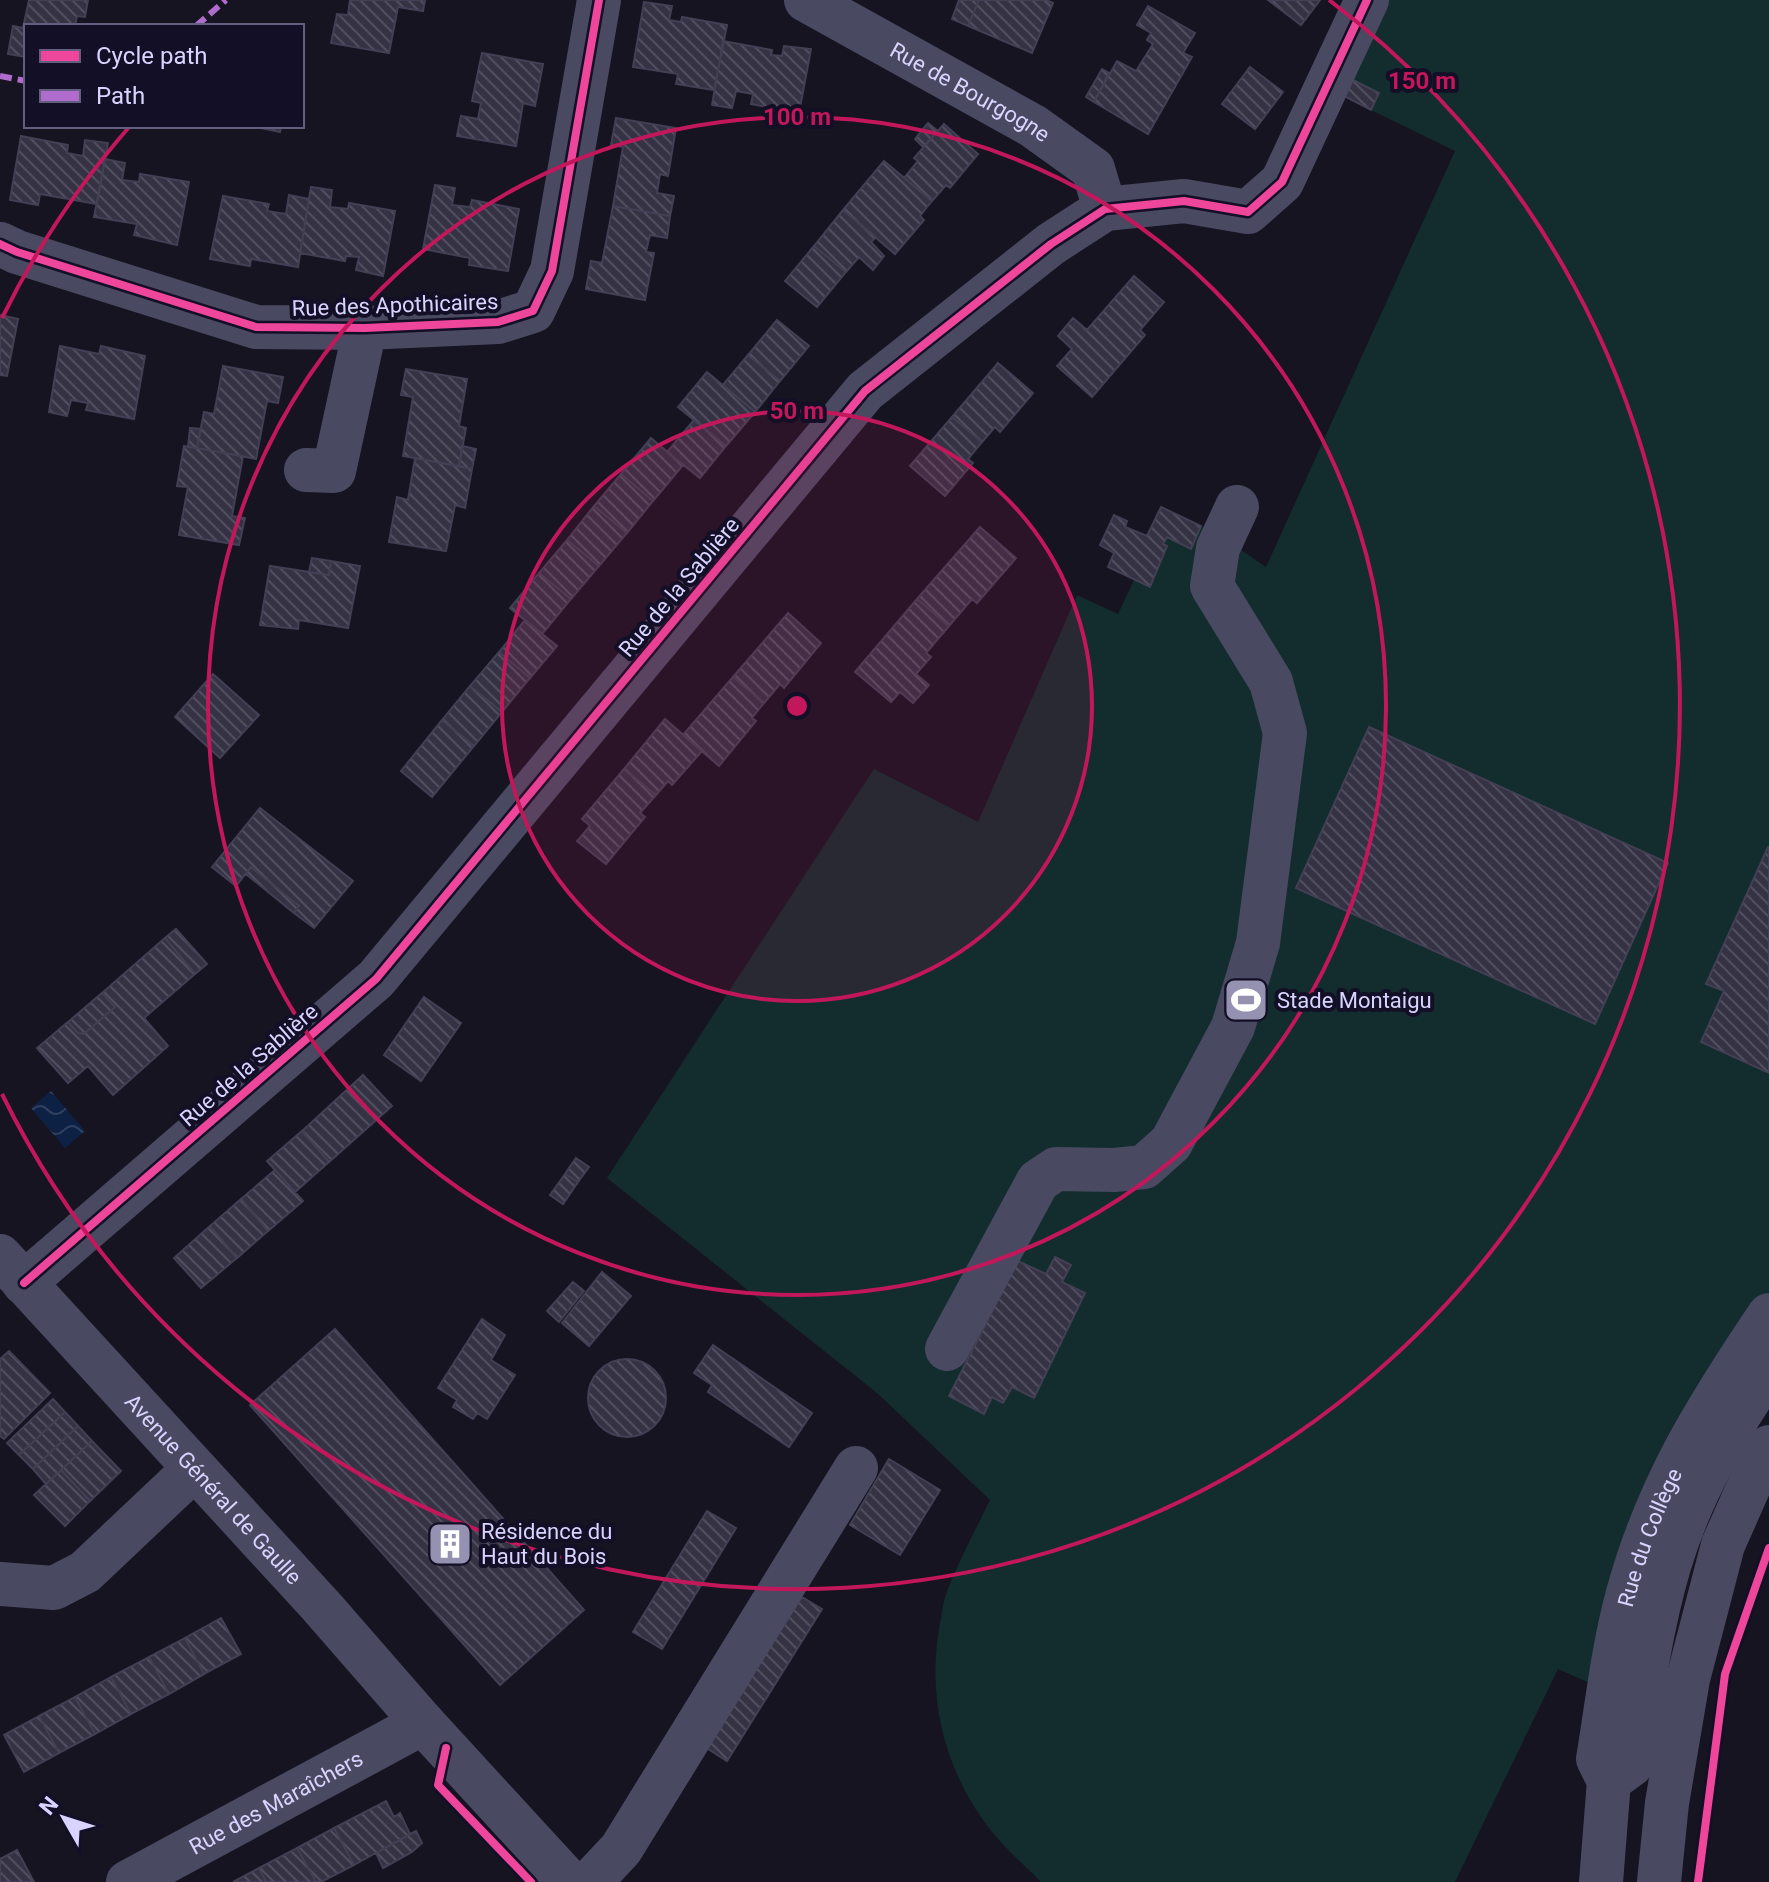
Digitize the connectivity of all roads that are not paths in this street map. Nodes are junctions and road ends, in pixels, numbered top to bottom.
1 (599, 0) edge
2 (806, 0) edge
3 (1367, 0) edge
4 (1105, 209) junction
5 (0, 244) edge
6 (365, 328) junction
7 (306, 470) dead end
8 (1237, 507) dead end
9 (12, 1270) edge
10 (1769, 1315) edge
11 (947, 1349) dead end
12 (1769, 1370) edge
13 (1769, 1447) edge
14 (856, 1468) dead end
15 (194, 1469) junction
16 (0, 1584) edge
17 (423, 1723) junction
18 (1609, 1781) junction
19 (128, 1882) edge
20 (569, 1882) edge
21 (590, 1882) edge
22 (1601, 1882) edge
23 (1659, 1882) edge

1 - 6 street, Rue des Apothicaires
2 - 4 street, Rue de Bourgogne
3 - 4 street, Rue de la Sablière
4 - 9 street, Rue de la Sablière
5 - 6 street, Rue des Apothicaires
6 - 7 street
8 - 11 street
9 - 15 street, Avenue Général de Gaulle
10 - 18 street, Rue du Collège
12 - 18 street, Rue du Collège
13 - 23 street
14 - 21 street
15 - 16 street
15 - 17 street, Avenue Général de Gaulle
17 - 19 street, Rue des Maraîchers
17 - 20 street, Avenue Général de Gaulle
18 - 22 street, Rue du Collège

